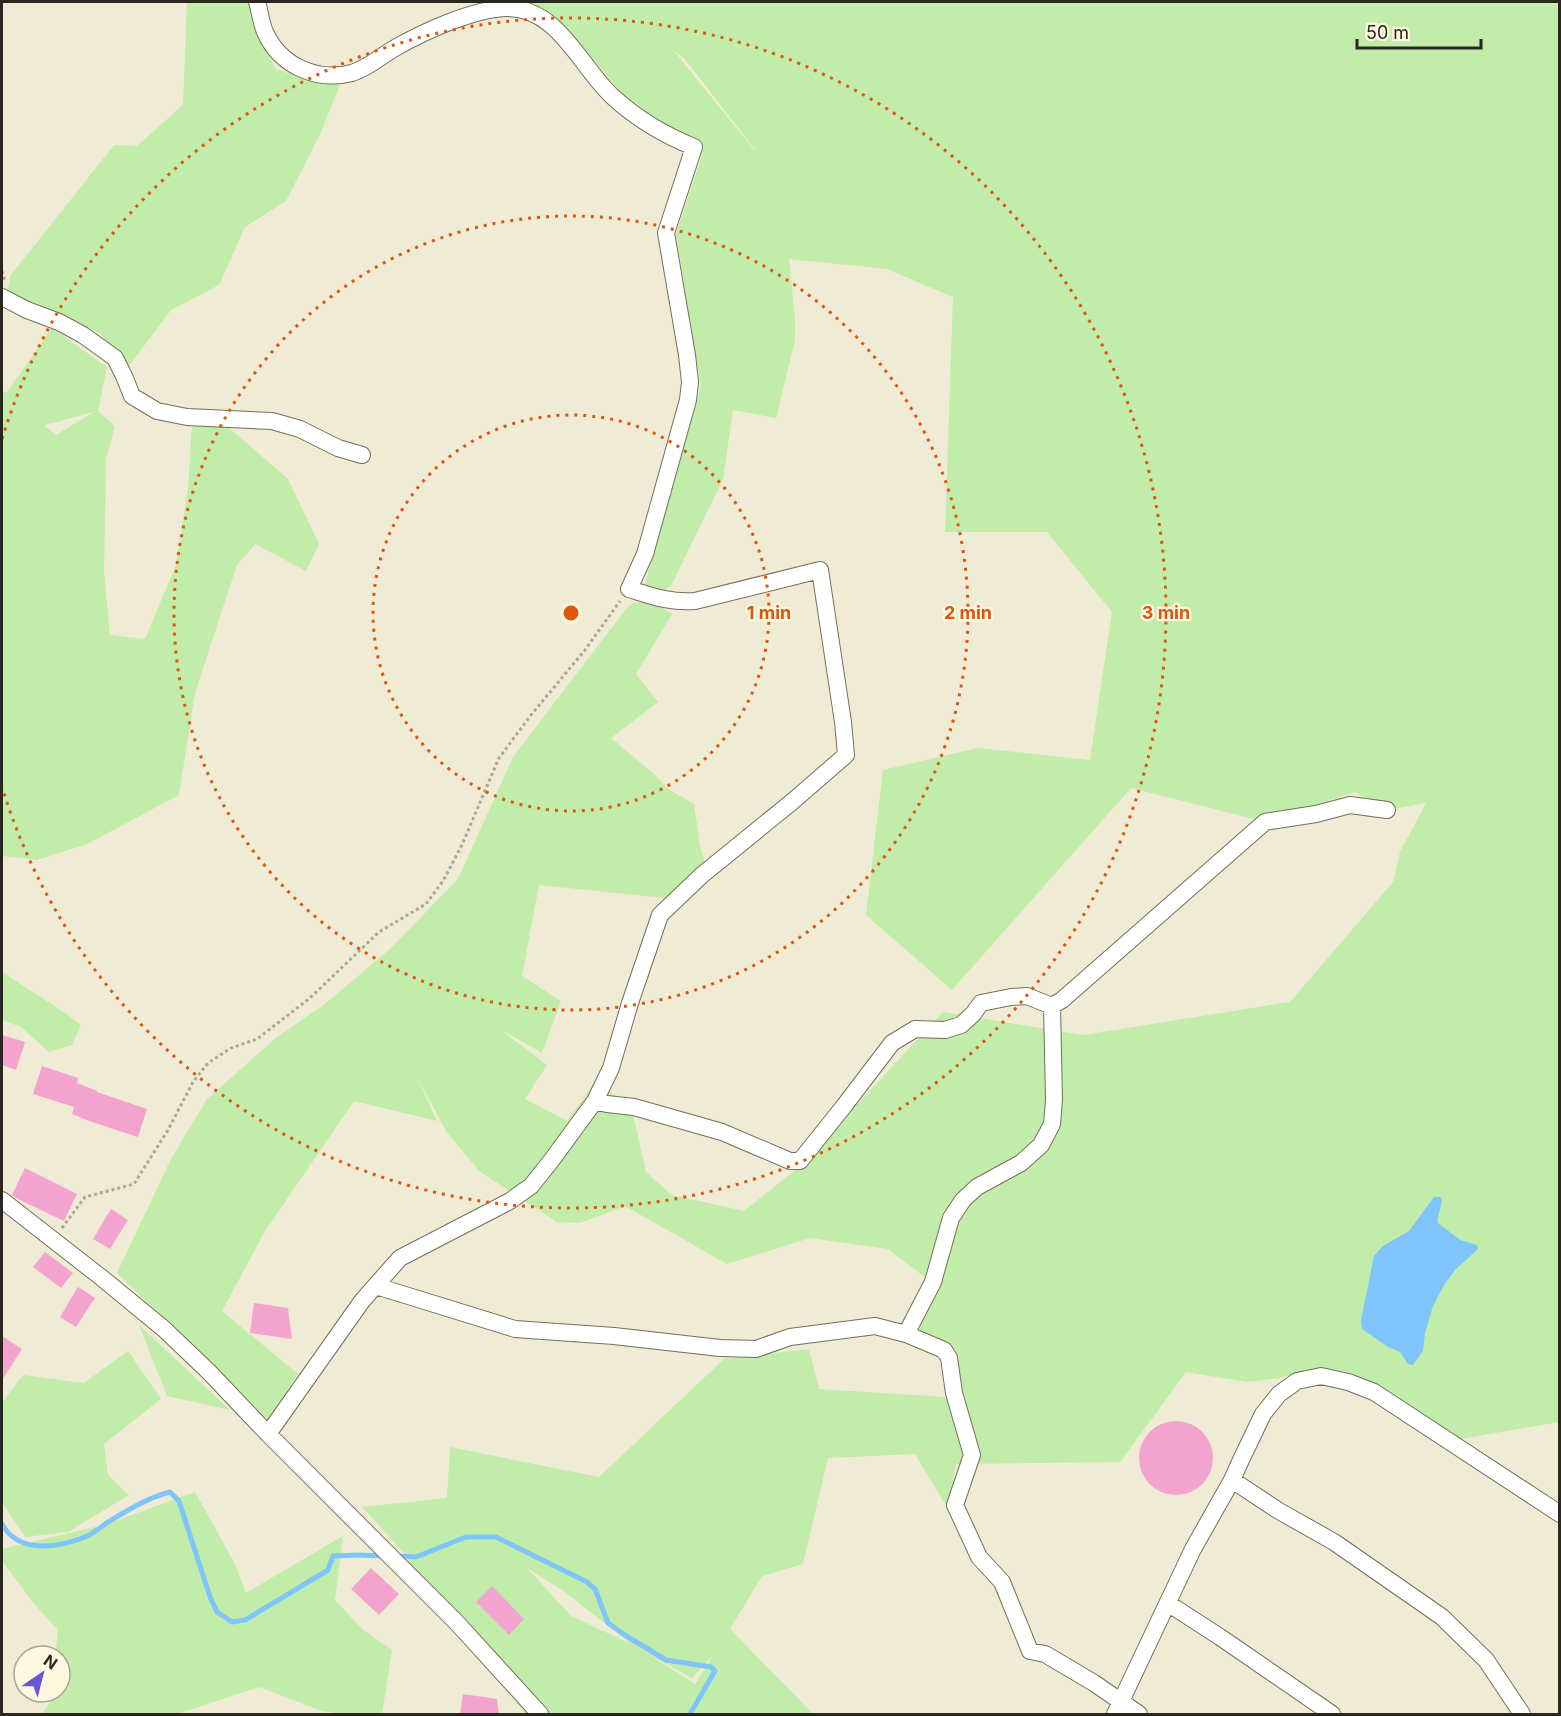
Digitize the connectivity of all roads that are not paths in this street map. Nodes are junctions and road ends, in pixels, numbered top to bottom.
1 (257, 2) edge
2 (2, 297) edge
3 (362, 455) dead end
4 (1387, 810) dead end
5 (1052, 1006) junction
6 (595, 1101) junction
7 (2, 1200) edge
8 (376, 1286) junction
9 (906, 1334) junction
10 (268, 1434) junction
11 (1232, 1480) junction
12 (1560, 1514) edge
13 (1169, 1604) junction
14 (1118, 1708) edge
15 (540, 1714) edge
16 (1139, 1714) edge
17 (1332, 1714) edge
18 (1522, 1714) edge

1 - 6 street
2 - 3 street
4 - 5 street
5 - 6 street
5 - 9 street
6 - 8 street
7 - 10 street
8 - 9 street
8 - 10 street
9 - 14 street
10 - 15 street
11 - 12 street
11 - 13 street
11 - 18 street
13 - 14 street
13 - 17 street
14 - 16 street

